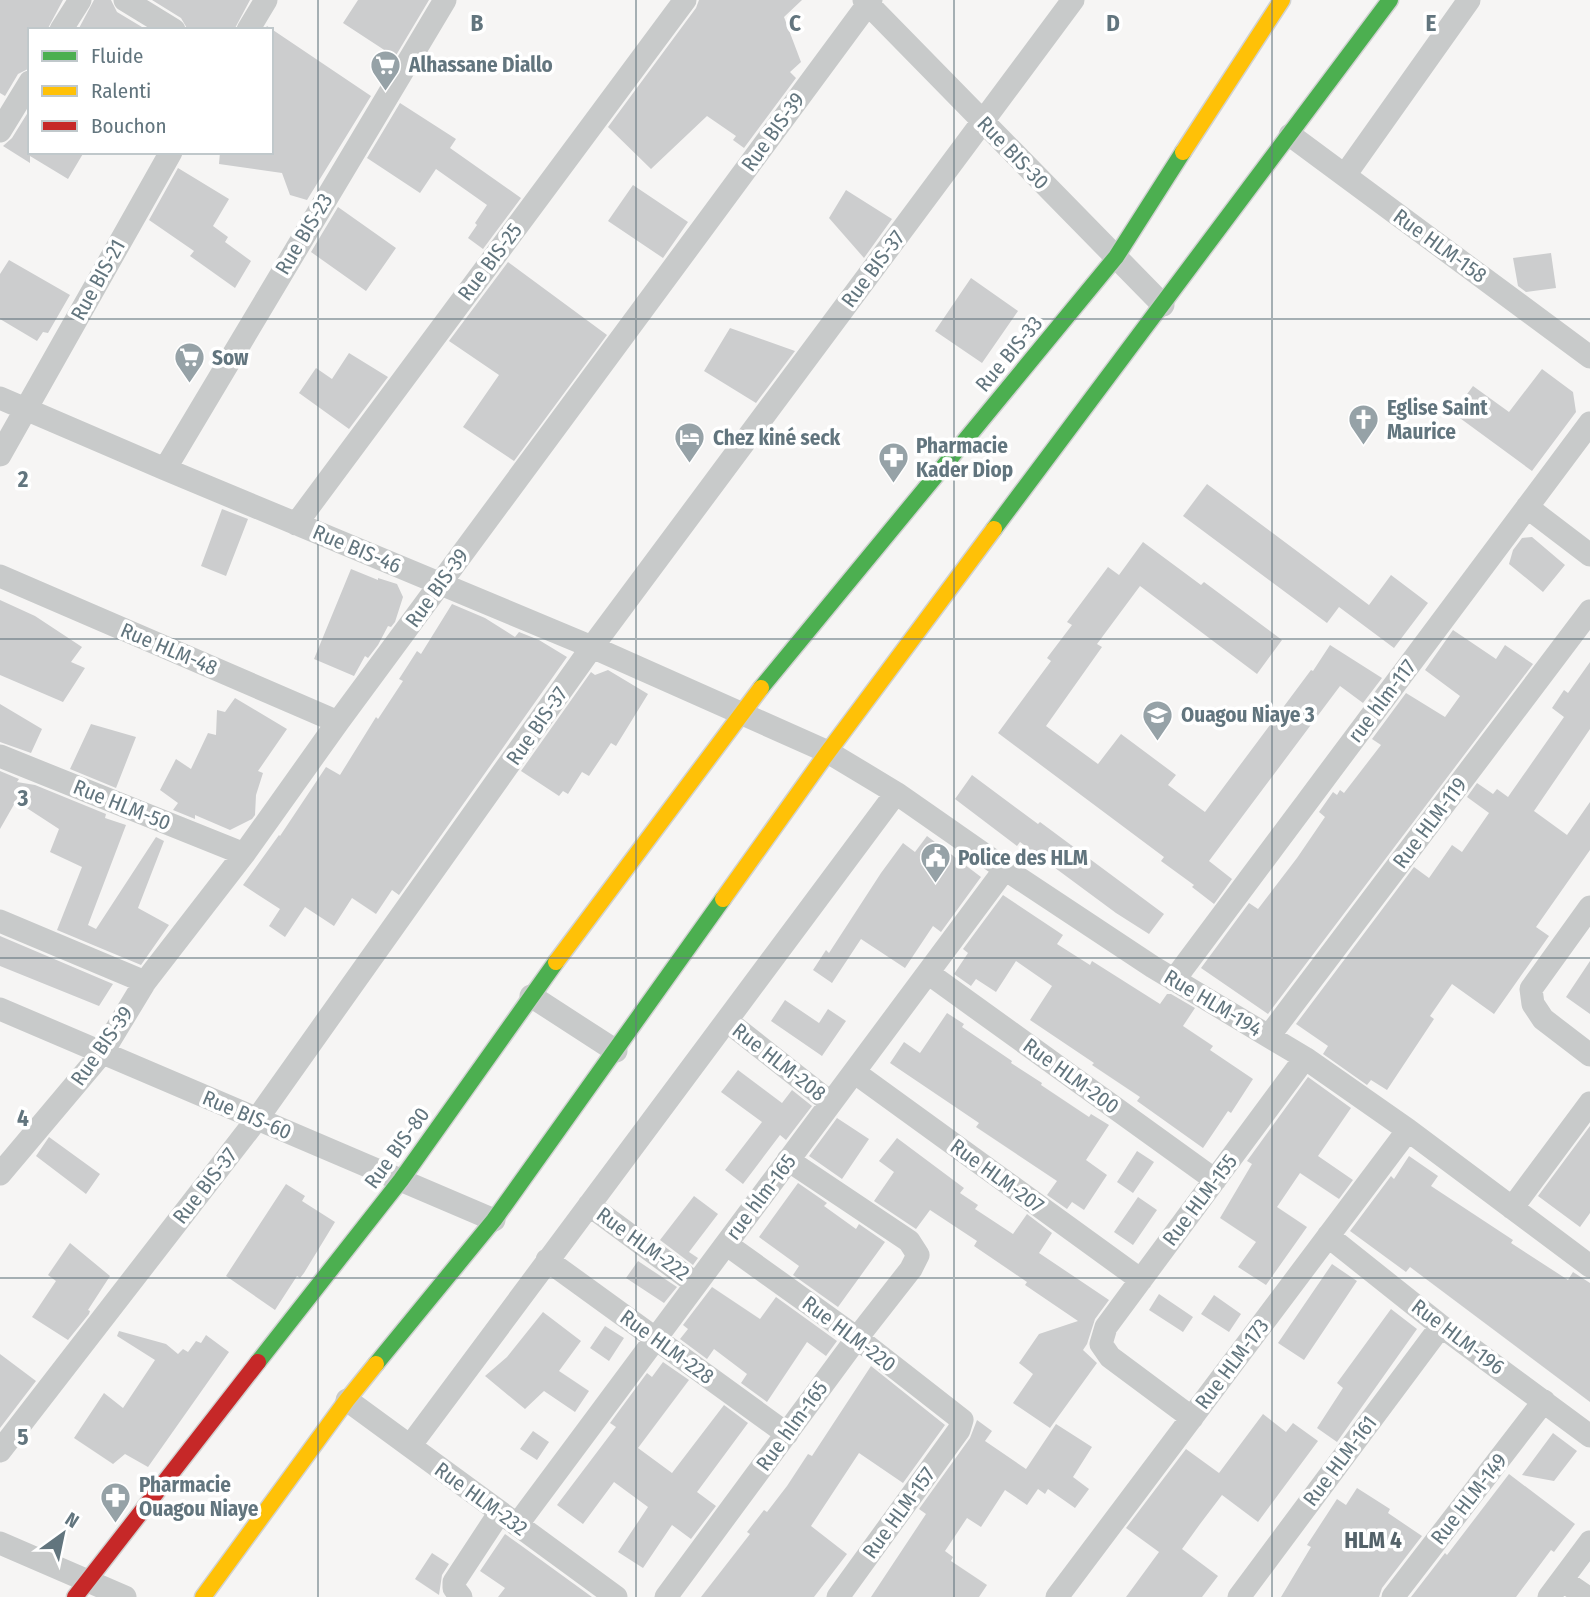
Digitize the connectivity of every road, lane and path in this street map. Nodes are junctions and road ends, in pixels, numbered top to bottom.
1 (80, 0) edge
2 (125, 0) edge
3 (266, 0) edge
4 (445, 0) edge
5 (685, 0) edge
6 (1073, 0) edge
7 (1282, 0) edge
8 (1390, 0) edge
9 (1469, 0) edge
10 (868, 1) edge
11 (62, 28) edge
12 (171, 28) edge
13 (249, 28) edge
14 (28, 85) edge
15 (983, 121) junction
16 (0, 131) edge
17 (1290, 135) junction
18 (170, 154) edge
19 (1345, 176) junction
20 (1116, 257) junction
21 (1163, 305) junction
22 (1590, 357) edge
23 (0, 398) edge
24 (25, 408) junction
25 (1590, 423) edge
26 (0, 456) edge
27 (165, 469) junction
28 (1527, 507) junction
29 (296, 524) junction
30 (1590, 555) edge
31 (0, 576) edge
32 (440, 584) junction
33 (1590, 611) edge
34 (592, 647) junction
35 (739, 714) junction
36 (338, 722) junction
37 (828, 752) junction
38 (0, 756) edge
39 (896, 793) junction
40 (244, 854) junction
41 (1005, 869) junction
42 (1590, 907) edge
43 (0, 921) edge
44 (928, 973) junction
45 (1174, 980) junction
46 (145, 982) junction
47 (531, 996) junction
48 (0, 1009) edge
49 (727, 1021) junction
50 (1269, 1036) junction
51 (616, 1051) junction
52 (102, 1053) junction
53 (1590, 1055) edge
54 (1305, 1058) junction
55 (854, 1072) junction
56 (831, 1103) junction
57 (1590, 1103) edge
58 (257, 1119) junction
59 (1408, 1130) junction
60 (789, 1160) junction
61 (0, 1174) edge
62 (1215, 1180) junction
63 (401, 1181) junction
64 (589, 1205) junction
65 (1512, 1208) junction
66 (495, 1220) junction
67 (1328, 1236) junction
68 (726, 1244) junction
69 (548, 1260) junction
70 (1590, 1266) edge
71 (1140, 1280) junction
72 (696, 1284) junction
73 (1441, 1326) junction
74 (656, 1338) junction
75 (857, 1338) junction
76 (347, 1400) junction
77 (1544, 1401) junction
78 (1192, 1418) junction
79 (959, 1430) joint
80 (787, 1434) junction
81 (1590, 1436) edge
82 (410, 1446) junction
83 (0, 1451) edge
84 (509, 1518) junction
85 (1590, 1542) edge
86 (0, 1543) edge
87 (1555, 1588) edge
88 (81, 1589) edge
89 (125, 1597) edge
90 (203, 1597) edge
91 (461, 1597) edge
92 (616, 1597) edge
93 (666, 1597) edge
94 (838, 1597) edge
95 (1057, 1597) edge
96 (1239, 1597) edge
97 (1393, 1597) edge
98 (1587, 1597) edge

1 - 11 street
2 - 12 street
3 - 13 street
4 - 27 street, Rue BIS-23
5 - 29 street, Rue BIS-25
6 - 15 street, Rue BIS-37
7 - 20 street, Rue BIS-33
8 - 17 street
9 - 19 street
10 - 15 street, Rue BIS-30
10 - 32 street, Rue BIS-39
14 - 16 street
15 - 20 street, Rue BIS-30
15 - 34 street, Rue BIS-37
17 - 19 street, Rue HLM-158
17 - 21 street
18 - 24 street, Rue BIS-21
19 - 22 street, Rue HLM-158
20 - 21 street, Rue BIS-30
20 - 35 street, Rue BIS-33
21 - 37 street
23 - 24 street, Rue BIS-46
24 - 26 street, Rue BIS-21
24 - 27 street, Rue BIS-46
25 - 28 street, rue hlm-117
27 - 29 street, Rue BIS-46
28 - 30 street
28 - 45 street, rue hlm-117
29 - 32 street, Rue BIS-46
31 - 36 street, Rue HLM-48
32 - 34 street, Rue BIS-46
32 - 36 street, Rue BIS-39
33 - 50 street, Rue HLM-119
34 - 35 street, Rue BIS-46
34 - 58 street, Rue BIS-37
35 - 37 street, Rue BIS-46
35 - 47 street, Rue BIS-80
36 - 40 street, Rue BIS-39
37 - 39 street, Rue HLM-194
37 - 51 street
38 - 40 street, Rue HLM-50
39 - 41 street, Rue HLM-194
39 - 49 street
40 - 46 street, Rue BIS-39
41 - 44 street, rue hlm-165
41 - 45 street, Rue HLM-194
42 - 53 street
43 - 46 street
44 - 55 street, rue hlm-165
44 - 62 street, Rue HLM-200
45 - 50 street, Rue HLM-194
46 - 52 street, Rue BIS-39
47 - 51 street
47 - 63 street, Rue BIS-80
48 - 52 street, Rue BIS-60
49 - 56 street, Rue HLM-208
49 - 64 street
50 - 54 street, Rue HLM-194
51 - 66 street
52 - 58 street, Rue BIS-60
52 - 61 street, Rue BIS-39
54 - 59 street, Rue HLM-194
54 - 62 street, Rue HLM-155
55 - 56 street, rue hlm-165
55 - 71 street, Rue HLM-207
56 - 60 street, rue hlm-165
57 - 65 street
58 - 63 street, Rue BIS-60
58 - 83 street, Rue BIS-37
59 - 65 street, Rue HLM-194
59 - 67 street, Rue HLM-173
60 - 68 street, rue hlm-165
60 - 75 street, Rue hlm-165
62 - 71 street, Rue HLM-155
63 - 66 street, Rue BIS-60
63 - 88 street, Rue BIS-80
64 - 69 street
64 - 72 street, Rue HLM-222
65 - 70 street, Rue HLM-194
66 - 76 street
67 - 73 street, Rue HLM-196
67 - 78 street, Rue HLM-173
68 - 72 street, rue hlm-165
68 - 75 street, Rue HLM-220
69 - 74 street, Rue HLM-228
69 - 82 street
71 - 78 street, Rue HLM-155
72 - 74 street, rue hlm-165
73 - 77 street, Rue HLM-196
73 - 96 street, Rue HLM-161
74 - 80 street, Rue HLM-228
74 - 84 street, rue hlm-165
75 - 79 street, Rue HLM-220
75 - 80 street, Rue hlm-165
76 - 82 street, Rue HLM-232
76 - 90 street
77 - 81 street, Rue HLM-196
77 - 97 street, Rue HLM-149
78 - 95 street, Rue HLM-173
79 - 94 street, Rue HLM-157
80 - 93 street, Rue hlm-165
82 - 84 street, Rue HLM-232
84 - 91 street, rue hlm-165
84 - 92 street, Rue HLM-232
85 - 87 street
86 - 88 street
87 - 98 street
88 - 89 street

